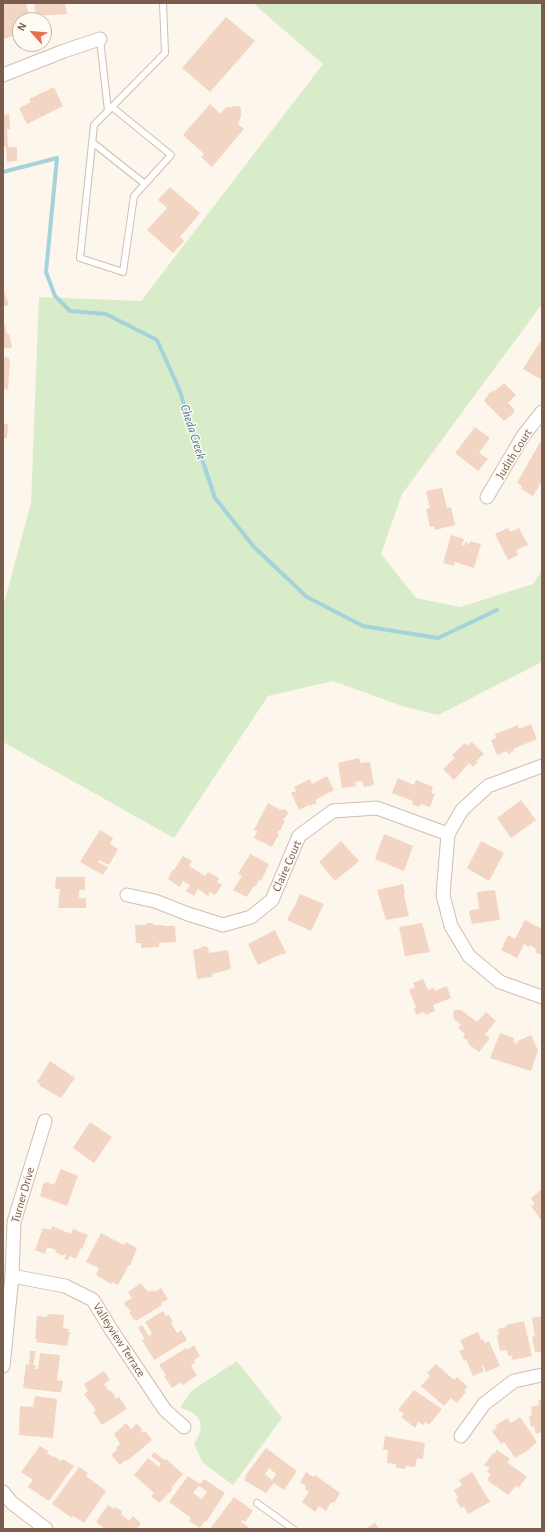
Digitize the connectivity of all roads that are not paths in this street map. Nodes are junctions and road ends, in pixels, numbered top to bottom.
1 (163, 3) edge
2 (100, 40) joint
3 (3, 74) edge
4 (110, 109) junction
5 (92, 142) junction
6 (145, 184) junction
7 (542, 412) edge
8 (487, 497) dead end
9 (542, 766) edge
10 (448, 834) junction
11 (127, 895) dead end
12 (542, 997) edge
13 (45, 1121) dead end
14 (12, 1276) junction
15 (3, 1366) edge
16 (542, 1374) edge
17 (184, 1427) dead end
18 (461, 1436) dead end
19 (3, 1492) edge
20 (257, 1503) dead end
21 (46, 1529) edge
22 (293, 1529) edge

1 - 4 lane
2 - 3 street
2 - 4 lane
4 - 5 lane
4 - 6 lane
5 - 6 lane
5 - 6 lane
7 - 8 street, Judith Court
9 - 10 street
10 - 11 street, Claire Court
10 - 12 street
13 - 14 street, Turner Drive
14 - 15 street, Turner Drive
14 - 17 street, Valleyview Terrace
16 - 18 street
19 - 21 street
20 - 22 lane

